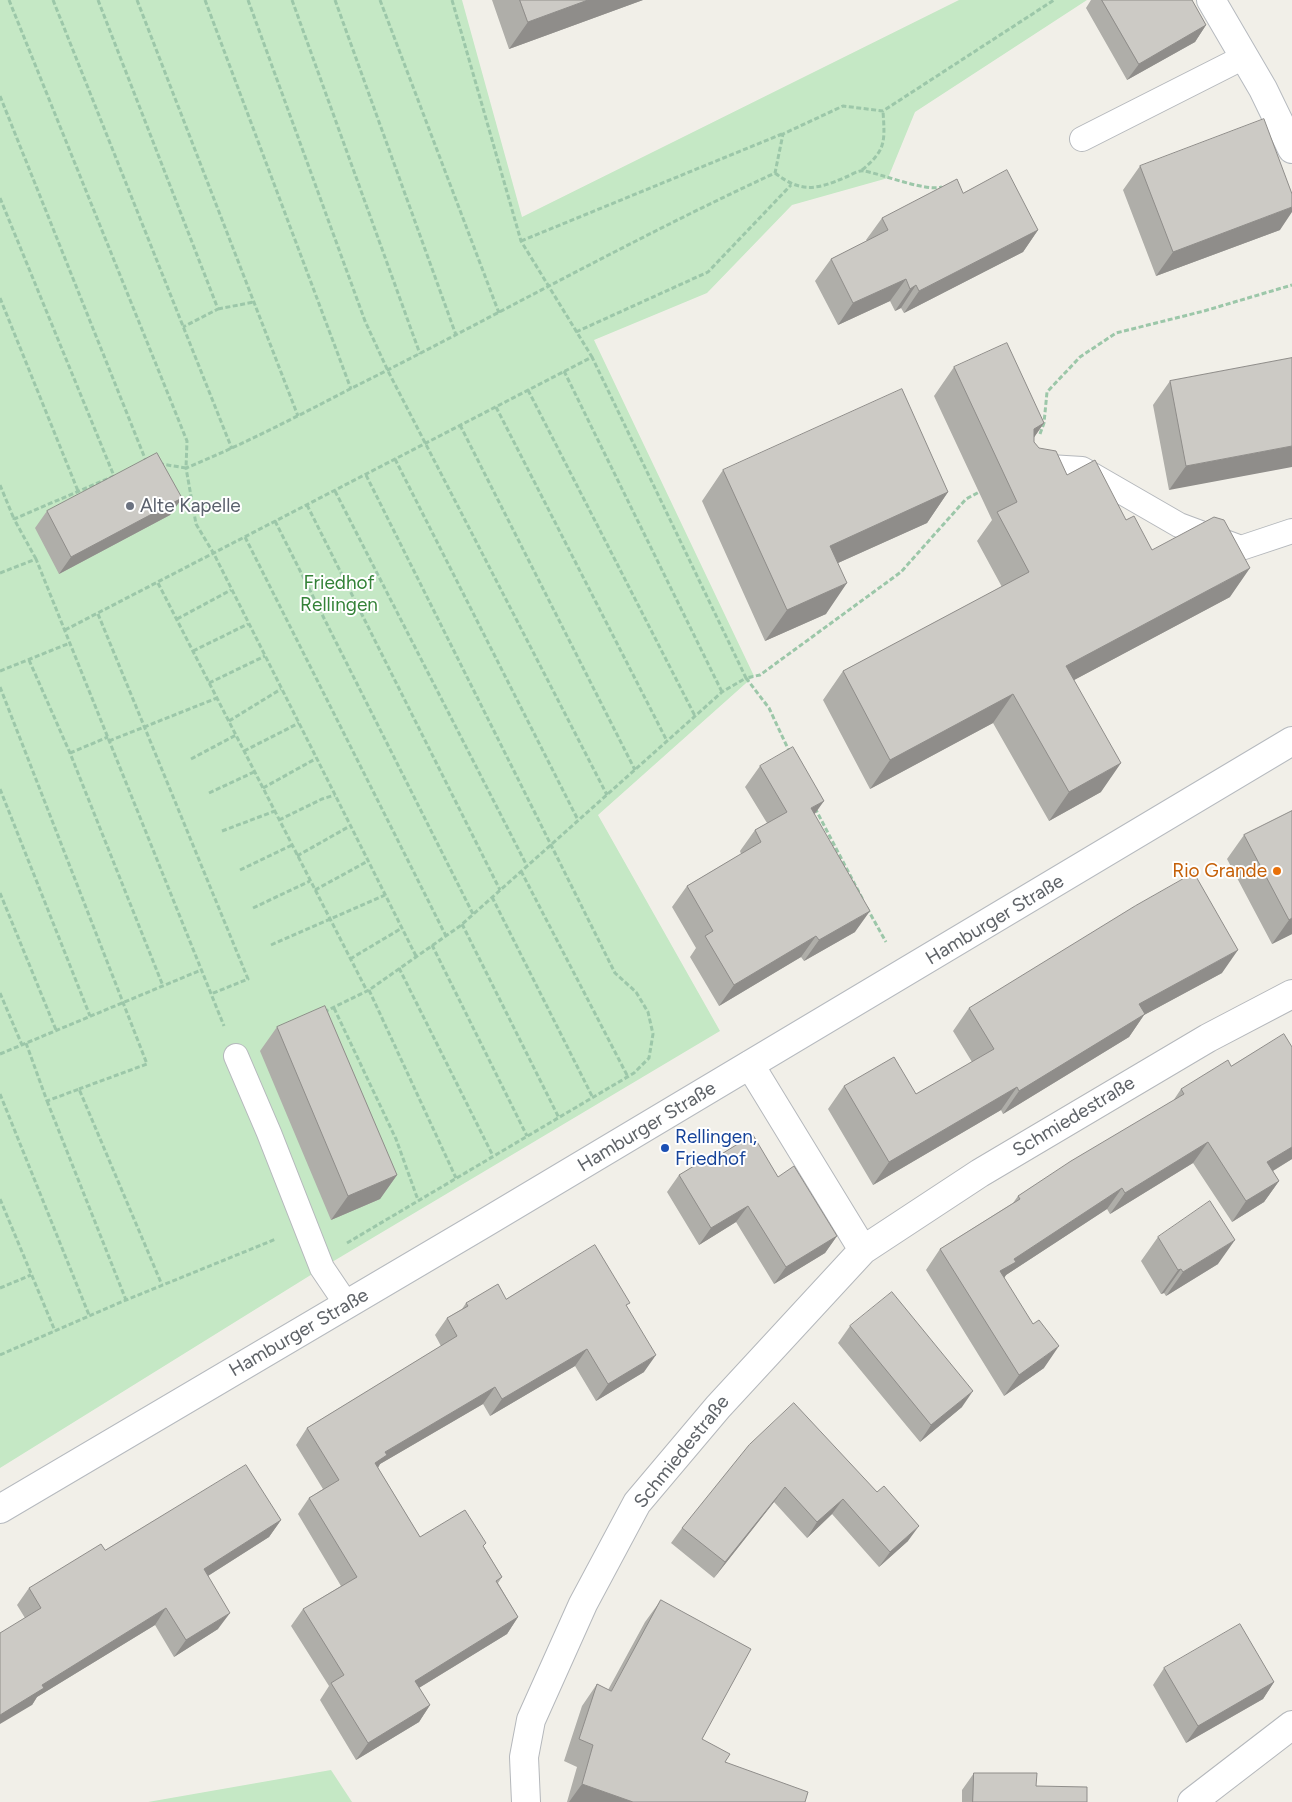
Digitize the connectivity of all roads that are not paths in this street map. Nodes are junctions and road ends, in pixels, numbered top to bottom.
1 (1211, 0) edge
2 (1244, 57) junction
3 (1082, 139) dead end
4 (1292, 149) edge
5 (1026, 466) edge
6 (1292, 531) edge
7 (1292, 741) edge
8 (1292, 994) edge
9 (236, 1056) road end
10 (750, 1065) junction
11 (864, 1250) junction
12 (348, 1305) junction
13 (0, 1508) edge
14 (1292, 1725) edge
15 (526, 1802) edge
16 (1192, 1802) edge

1 - 2 street
2 - 3 lane
2 - 4 street
5 - 6 lane
7 - 10 street, Hamburger Straße
8 - 11 street, Schmiedestraße
9 - 12 lane
10 - 11 street
10 - 12 street, Hamburger Straße
11 - 15 street, Schmiedestraße
12 - 13 street, Hamburger Straße
14 - 16 street

